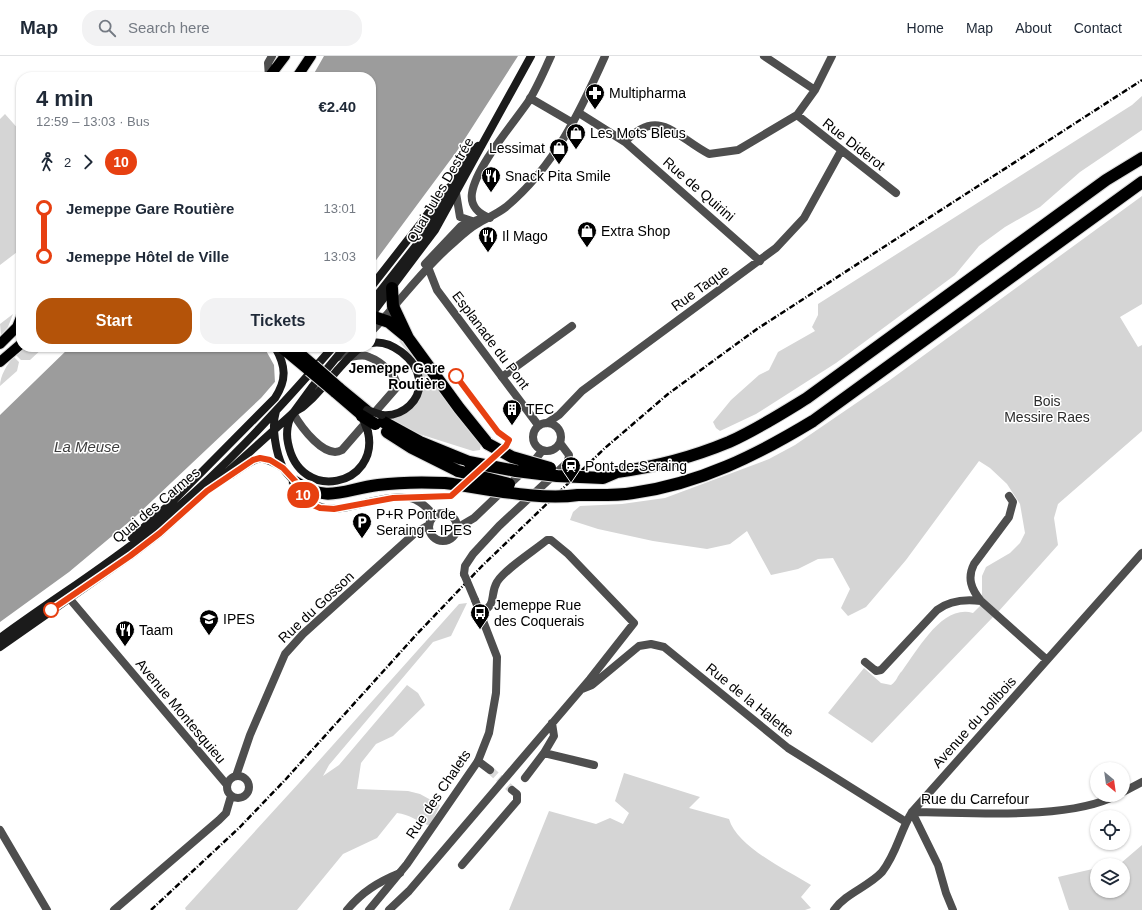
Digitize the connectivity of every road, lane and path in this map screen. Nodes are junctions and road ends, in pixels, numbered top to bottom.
1 (272, 56) edge
2 (285, 56) edge
3 (311, 56) edge
4 (531, 56) edge
5 (551, 56) edge
6 (605, 56) edge
7 (764, 56) edge
8 (832, 56) edge
9 (269, 72) edge
10 (273, 72) edge
11 (300, 72) edge
12 (815, 90) junction
13 (530, 98) junction
14 (579, 113) junction
15 (797, 115) junction
16 (573, 123) junction
17 (487, 134) junction
18 (625, 142) junction
19 (1142, 149) edge
20 (842, 151) junction
21 (1142, 158) edge
22 (457, 180) junction
23 (1106, 180) junction
24 (1142, 182) edge
25 (456, 193) junction
26 (896, 193) dead end
27 (460, 217) junction
28 (490, 218) junction
29 (472, 221) junction
30 (461, 226) junction
31 (451, 245) junction
32 (760, 261) junction
33 (428, 267) junction
34 (422, 275) junction
35 (376, 281) edge
36 (392, 288) junction
37 (437, 290) junction
38 (376, 297) edge
39 (393, 306) junction
40 (376, 315) edge
41 (376, 316) edge
42 (376, 317) edge
43 (572, 326) dead end
44 (16, 334) edge
45 (408, 338) junction
46 (376, 343) edge
47 (0, 344) edge
48 (16, 348) edge
49 (278, 352) edge
50 (328, 352) edge
51 (341, 352) edge
52 (345, 352) edge
53 (356, 352) edge
54 (296, 354) edge
55 (350, 357) junction
56 (337, 358) junction
57 (0, 362) edge
58 (311, 370) junction
59 (502, 377) junction
60 (276, 411) junction
61 (293, 413) junction
62 (365, 413) joint
63 (376, 422) junction
64 (547, 423) junction
65 (538, 425) junction
66 (274, 432) junction
67 (560, 443) junction
68 (542, 451) junction
69 (283, 468) junction
70 (617, 472) junction
71 (296, 482) junction
72 (207, 491) junction
73 (578, 495) junction
74 (1009, 496) dead end
75 (435, 516) junction
76 (429, 526) junction
77 (457, 528) junction
78 (1142, 553) edge
79 (105, 563) junction
80 (69, 598) junction
81 (980, 601) junction
82 (481, 612) junction
83 (0, 638) edge
84 (0, 647) edge
85 (1047, 660) junction
86 (865, 662) dead end
87 (581, 689) junction
88 (552, 723) junction
89 (544, 753) junction
90 (478, 761) junction
91 (594, 765) dead end
92 (490, 770) tunnel mouth
93 (236, 776) junction
94 (525, 778) dead end
95 (1142, 782) edge
96 (227, 785) junction
97 (1130, 788) edge
98 (512, 790) dead end
99 (231, 796) junction
100 (1105, 802) edge
101 (912, 812) junction
102 (906, 822) junction
103 (0, 830) edge
104 (462, 865) dead end
105 (400, 873) junction
106 (48, 910) edge
107 (114, 910) edge
108 (347, 910) edge
109 (369, 910) edge
110 (389, 910) edge
111 (834, 910) edge
112 (953, 910) edge

1 - 9 street
2 - 10 main road
3 - 11 main road
4 - 17 main road, Quai Jules Destrée
5 - 13 street
6 - 14 street
7 - 12 street
8 - 12 street
12 - 15 street
13 - 16 street
13 - 28 street
14 - 16 street
14 - 18 street, Rue de Quirini
15 - 18 street
15 - 20 street, Rue Diderot
16 - 28 street
17 - 22 main road, Quai Jules Destrée
17 - 25 main road, Quai Jules Destrée
18 - 32 street, Rue de Quirini
19 - 23 highway
20 - 26 street, Rue Diderot
20 - 32 street, Rue Taque
21 - 23 highway
22 - 35 main road
22 - 38 main road, Quai Jules Destrée
23 - 70 highway
24 - 73 highway
25 - 27 street
25 - 36 main road, Quai Jules Destrée
27 - 29 street
27 - 30 street
28 - 29 street
28 - 31 street
29 - 30 street
30 - 31 street
30 - 34 street
31 - 33 street
32 - 64 street, Rue Taque
33 - 34 street
33 - 37 street, Esplanade du Pont
34 - 37 street, Esplanade du Pont
34 - 39 street
36 - 39 highway
36 - 40 main road, Quai Jules Destrée
37 - 59 street, Esplanade du Pont
39 - 41 street
39 - 45 highway
42 - 45 highway
43 - 59 street
44 - 47 main road
45 - 70 highway, bridge
46 - 63 main road
48 - 57 main road
49 - 79 main road
50 - 58 main road
51 - 56 main road
52 - 56 street
53 - 55 main road
54 - 58 main road
55 - 61 main road
55 - 61 street
56 - 61 main road, Quai des Carmes
58 - 60 main road, Quai des Carmes
58 - 62 main road, bridge
59 - 65 street, Esplanade du Pont
60 - 66 main road
60 - 79 main road, Quai des Carmes
61 - 63 main road
61 - 66 main road, Quai des Carmes
62 - 63 highway, bridge
63 - 70 highway, bridge
63 - 73 highway, bridge
64 - 65 street
64 - 67 street
65 - 68 street
66 - 69 main road
66 - 72 main road, Quai des Carmes
67 - 68 street
67 - 82 street, Rue des Chalets, bridge
68 - 77 street
69 - 71 main road
69 - 72 main road
71 - 73 highway, bridge
71 - 75 street
72 - 80 main road, Quai des Carmes
74 - 81 street
75 - 76 street
75 - 77 street
76 - 77 street
76 - 93 street, Rue du Gosson
78 - 85 street, Avenue du Jolibois
79 - 83 main road, Quai des Carmes
80 - 84 main road, Quai des Carmes
80 - 96 street, Avenue Montesquieu
81 - 85 street
81 - 86 street
82 - 87 street
82 - 90 street, Rue des Chalets
85 - 101 street, Avenue du Jolibois
87 - 88 street
87 - 102 street, Rue de la Halette
88 - 89 street
88 - 110 street
89 - 91 street
89 - 94 street
90 - 92 street
90 - 105 street, Rue des Chalets
93 - 96 street, Rue du Gosson
93 - 99 street
95 - 97 street
96 - 99 street
98 - 104 street
99 - 107 street
100 - 101 street, Rue du Carrefour
101 - 102 street, Avenue du Jolibois
101 - 112 street, Rue du Carrefour
102 - 111 street, Avenue du Jolibois
103 - 106 street
105 - 108 street
105 - 109 street, Rue des Chalets

